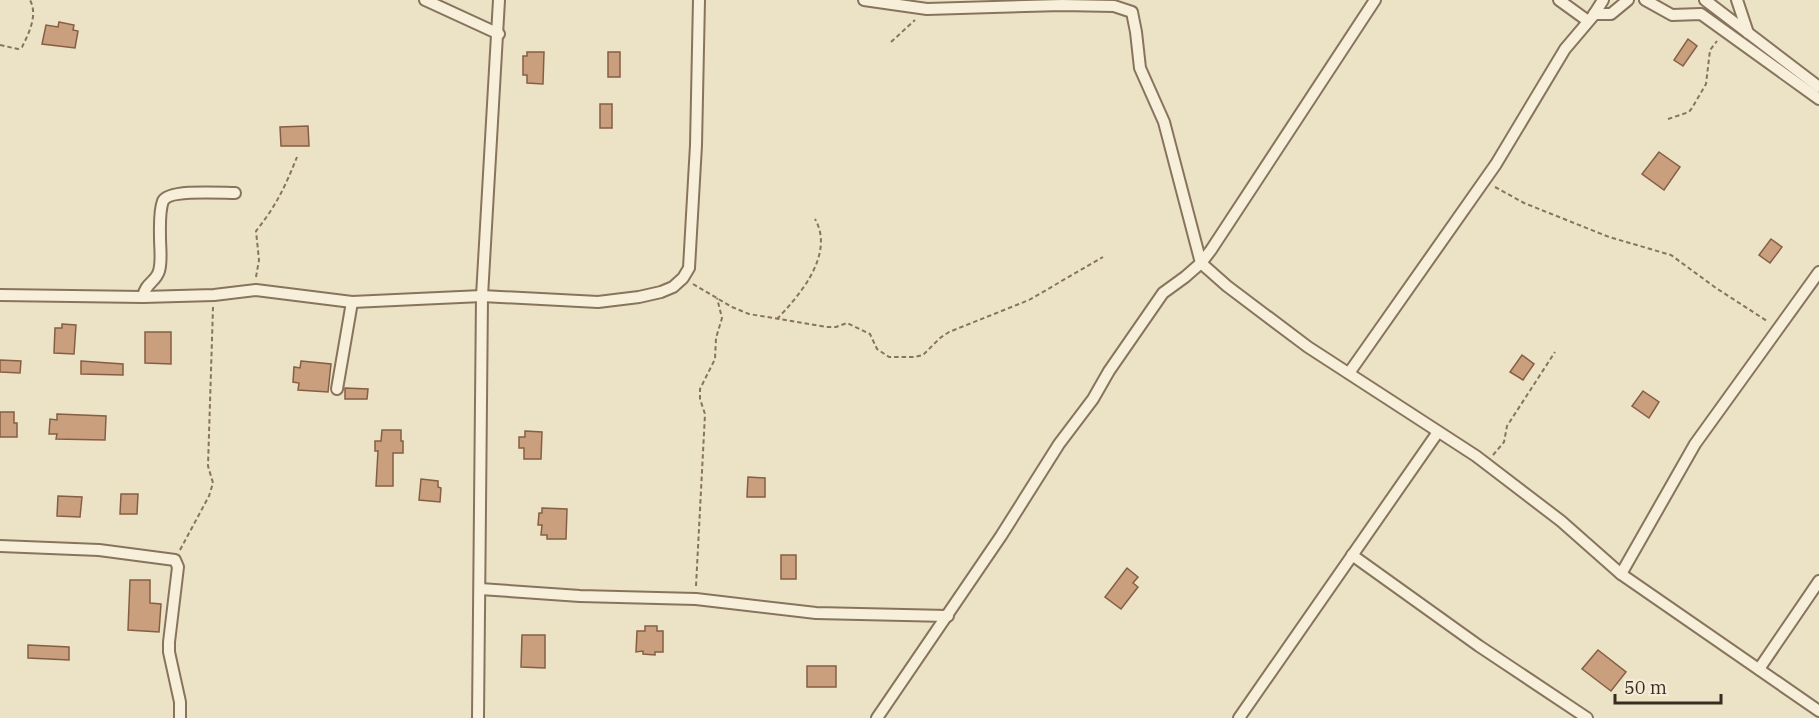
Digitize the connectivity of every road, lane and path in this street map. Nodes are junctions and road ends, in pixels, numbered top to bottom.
1 (30, 0) edge
2 (425, 0) edge
3 (500, 0) edge
4 (699, 0) edge
5 (864, 0) edge
6 (1374, 0) edge
7 (1559, 0) edge
8 (1603, 0) edge
9 (1628, 0) edge
10 (1645, 0) edge
11 (1705, 0) edge
12 (1737, 0) edge
13 (927, 9) junction
14 (1591, 18) junction
15 (1748, 33) junction
16 (499, 34) junction
17 (1730, 34) junction
18 (891, 42) dead end
19 (0, 45) edge
20 (1819, 87) edge
21 (1819, 99) edge
22 (1668, 119) dead end
23 (297, 158) dead end
24 (1485, 180) junction
25 (235, 194) dead end
26 (815, 219) dead end
27 (1103, 257) dead end
28 (1201, 263) junction
29 (1819, 272) edge
30 (683, 278) junction
31 (256, 290) junction
32 (0, 295) edge
33 (213, 295) junction
34 (482, 296) junction
35 (143, 297) junction
36 (717, 298) junction
37 (352, 302) junction
38 (776, 320) junction
39 (1777, 328) junction
40 (1555, 352) dead end
41 (1349, 373) junction
42 (336, 389) dead end
43 (1438, 432) junction
44 (1485, 463) junction
45 (0, 546) edge
46 (1352, 555) junction
47 (176, 560) junction
48 (1621, 574) junction
49 (1819, 581) edge
50 (480, 589) junction
51 (696, 599) junction
52 (948, 616) junction
53 (1759, 669) junction
54 (1819, 711) edge
55 (180, 718) edge
56 (478, 718) edge
57 (877, 718) edge
58 (1239, 718) edge
59 (1587, 718) edge

1 - 19 path
2 - 16 street
3 - 16 street
4 - 30 street
5 - 13 street
6 - 28 street
7 - 14 street
8 - 14 street
9 - 14 street
10 - 17 street
11 - 15 street
12 - 15 street
13 - 18 path
13 - 28 street
14 - 24 street
15 - 20 street
16 - 34 street
17 - 21 street
17 - 22 path
23 - 31 path
24 - 39 path
24 - 41 street
25 - 35 street
26 - 38 path
27 - 38 path
28 - 41 street
28 - 52 street
29 - 39 street
30 - 34 street
30 - 36 path
31 - 33 street
31 - 37 street
32 - 35 street
33 - 35 street
33 - 47 path
34 - 37 street
34 - 50 street
36 - 38 path
36 - 51 path
37 - 42 street
39 - 48 street
40 - 44 path
41 - 43 street
43 - 44 street
43 - 46 street
44 - 48 street
45 - 47 street
46 - 58 street
46 - 59 street
47 - 55 street
48 - 53 street
49 - 53 street
50 - 51 street
50 - 56 street
51 - 52 street
52 - 57 street
53 - 54 street

